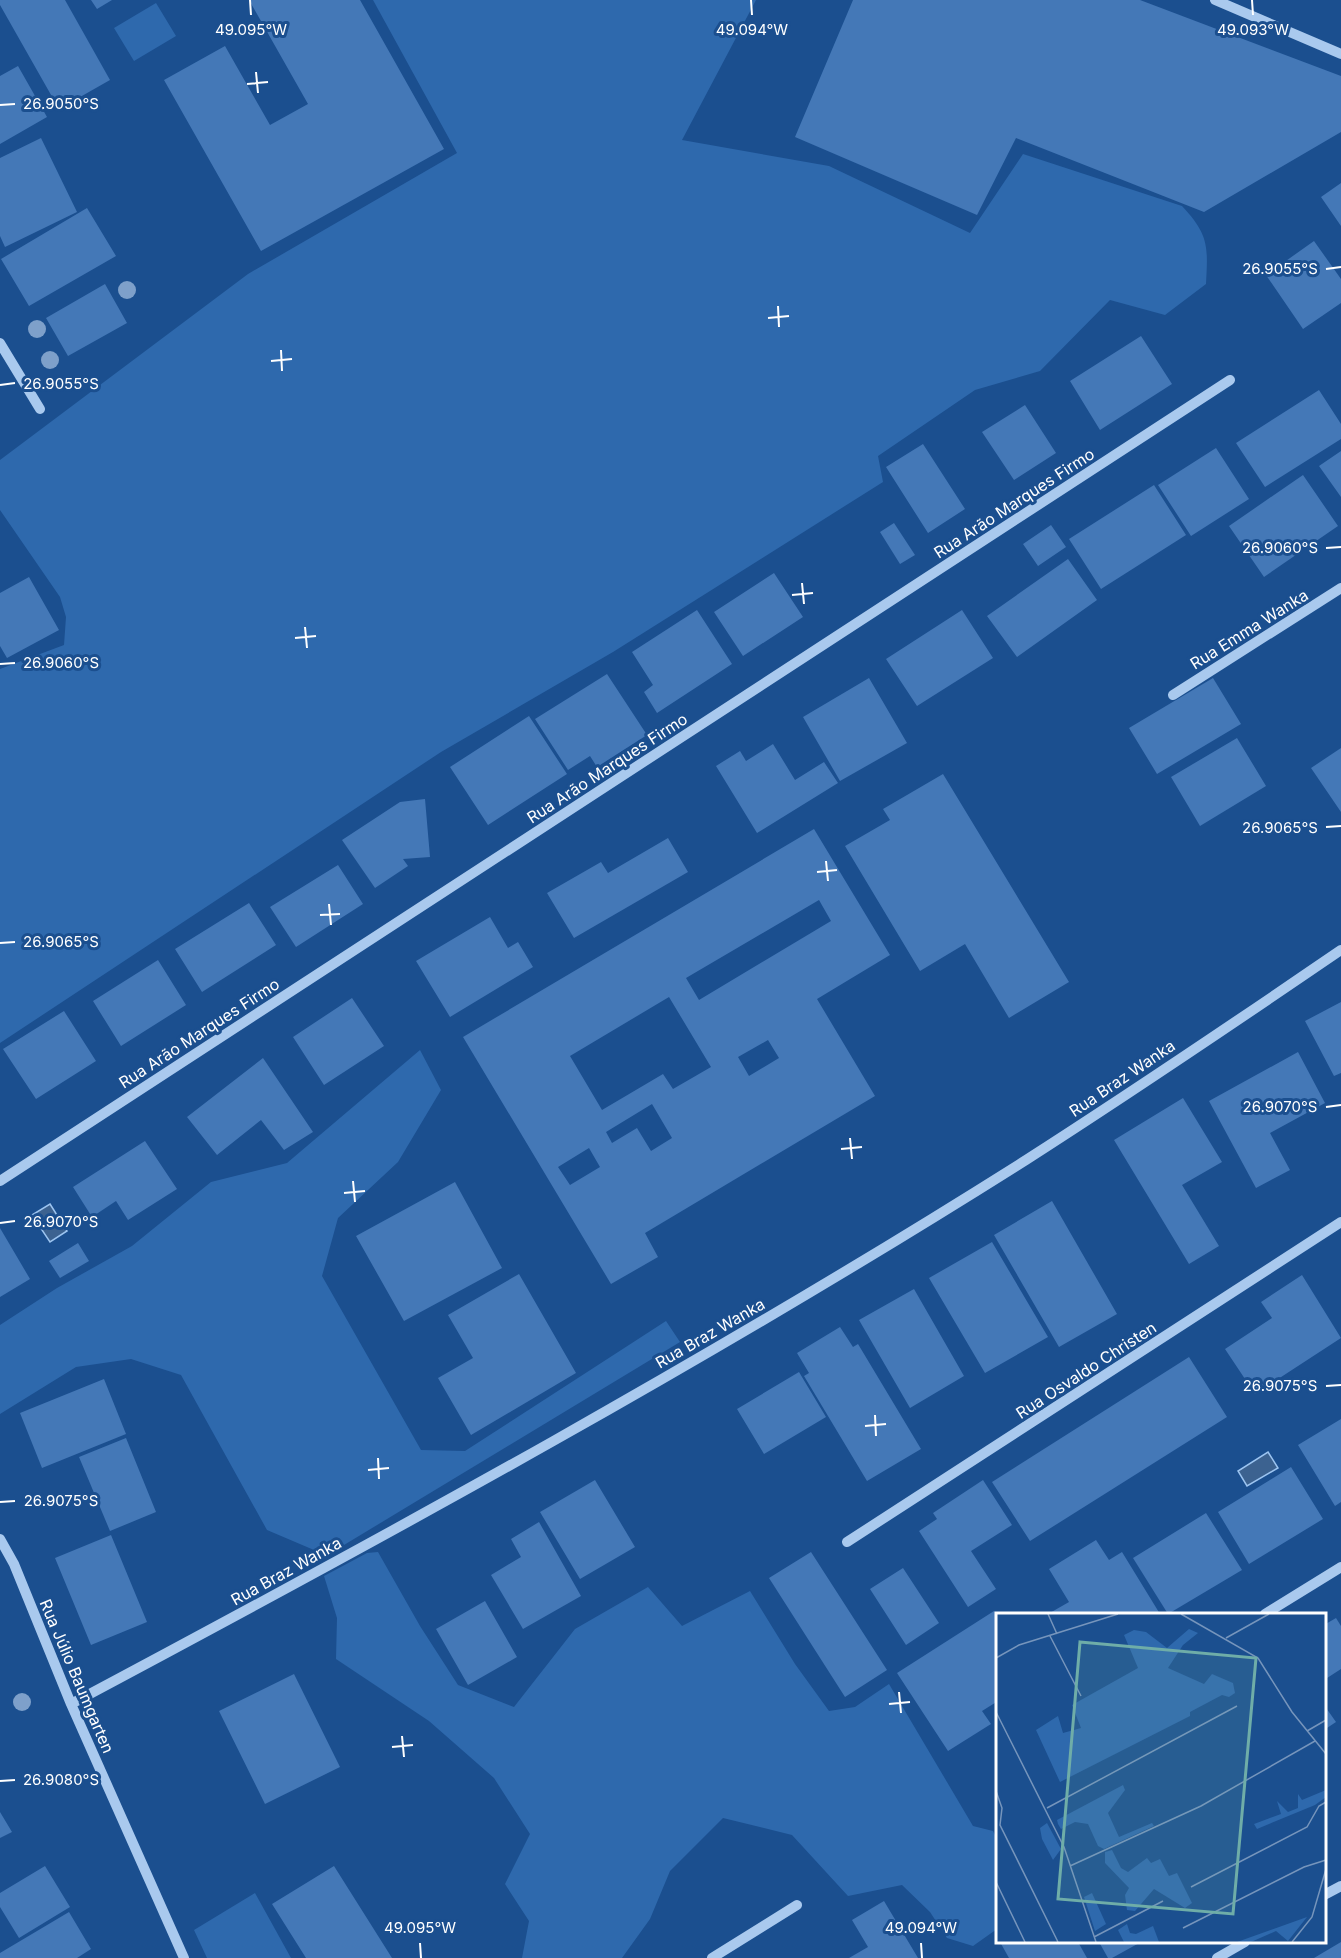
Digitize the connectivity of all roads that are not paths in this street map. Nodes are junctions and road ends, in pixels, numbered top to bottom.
1 (1215, 0) edge
2 (1341, 54) edge
3 (0, 343) edge
4 (1230, 380) dead end
5 (40, 409) dead end
6 (1341, 588) edge
7 (1173, 695) dead end
8 (1341, 950) edge
9 (0, 1181) edge
10 (1341, 1222) edge
11 (0, 1539) edge
12 (847, 1542) dead end
13 (1341, 1567) edge
14 (1267, 1613) edge
15 (71, 1704) junction
16 (1341, 1886) edge
17 (1326, 1894) edge
18 (797, 1905) dead end
19 (1242, 1943) edge
20 (184, 1958) edge
21 (712, 1958) edge
22 (1217, 1958) edge

1 - 2 street
3 - 5 street
4 - 9 street, Rua Arão Marques Firmo
6 - 7 street, Rua Emma Wanka
8 - 15 street, Rua Braz Wanka
10 - 12 street, Rua Osvaldo Christen
11 - 15 street, Rua Júlio Baumgarten
13 - 14 street
15 - 20 street, Rua Júlio Baumgarten
16 - 17 street
18 - 21 street
19 - 22 street

